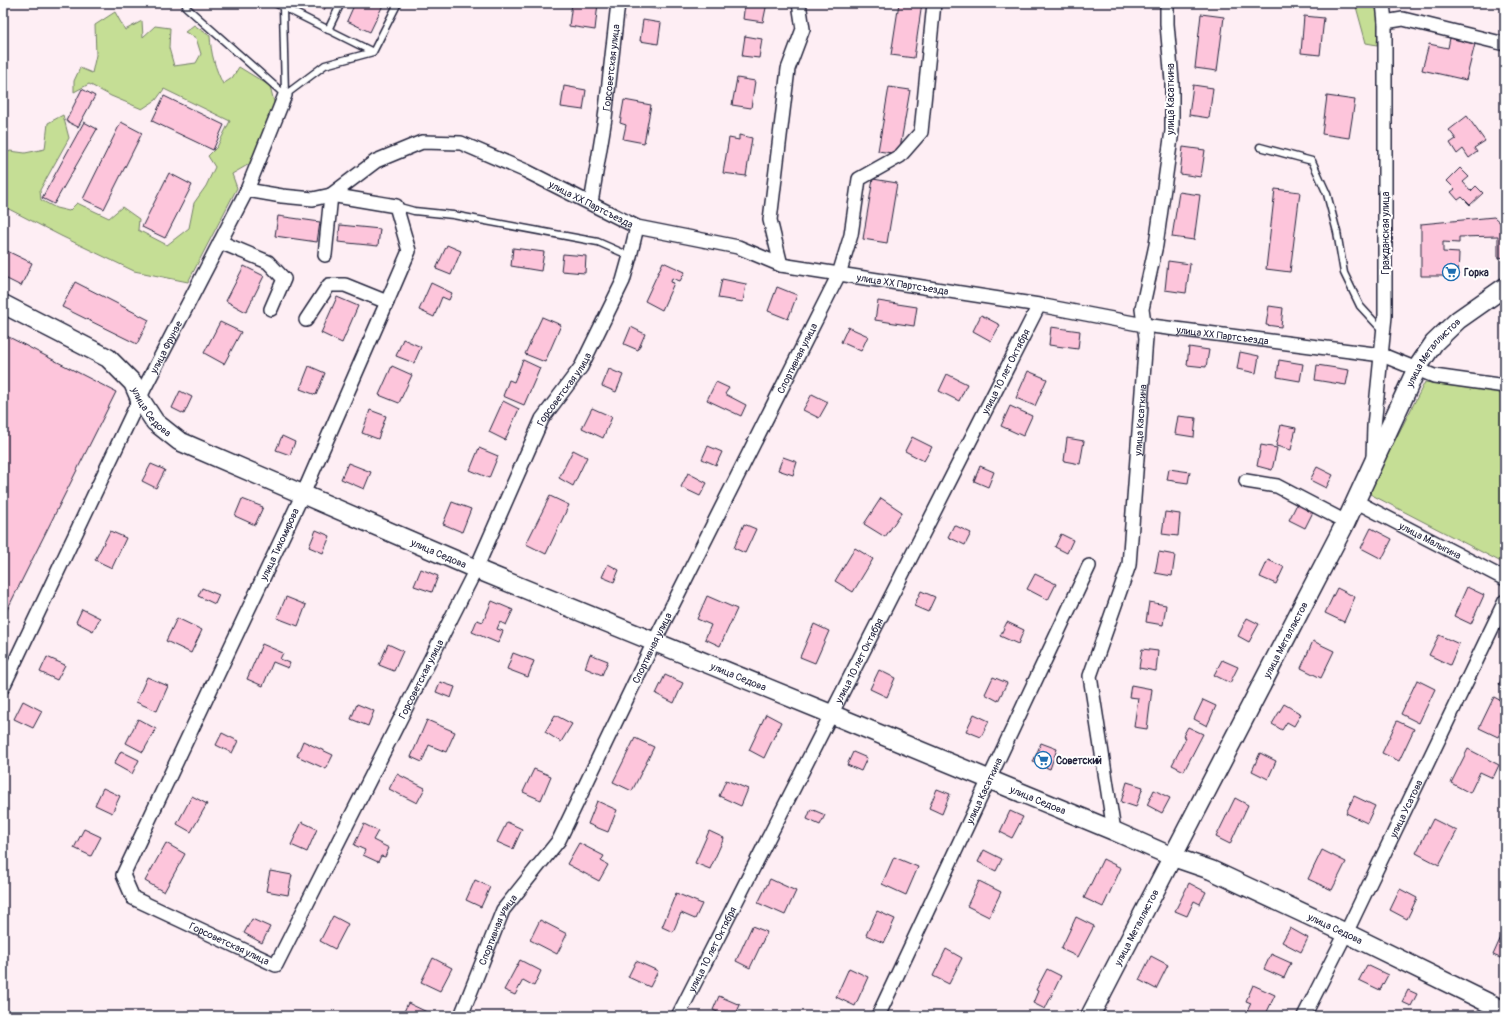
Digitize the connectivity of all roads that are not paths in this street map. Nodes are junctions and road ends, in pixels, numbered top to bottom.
1 (275, 3) edge
2 (341, 3) edge
3 (398, 3) edge
4 (618, 3) edge
5 (799, 3) edge
6 (934, 3) edge
7 (1167, 3) edge
8 (185, 4) edge
9 (284, 5) edge
10 (1381, 5) edge
11 (1385, 22) junction
12 (328, 30) junction
13 (1505, 44) edge
14 (373, 52) junction
15 (285, 95) junction
16 (1260, 147) dead end
17 (247, 190) junction
18 (331, 195) junction
19 (591, 203) junction
20 (396, 206) junction
21 (637, 226) junction
22 (220, 242) junction
23 (325, 255) dead end
24 (630, 256) junction
25 (781, 265) junction
26 (839, 274) junction
27 (1505, 286) edge
28 (387, 302) junction
29 (3, 304) edge
30 (1039, 305) junction
31 (271, 309) dead end
32 (306, 320) dead end
33 (1144, 325) junction
34 (1384, 332) junction
35 (1382, 355) junction
36 (1417, 368) junction
37 (1505, 386) edge
38 (140, 399) junction
39 (1373, 462) junction
40 (1246, 481) dead end
41 (303, 494) junction
42 (1356, 501) junction
43 (1346, 522) junction
44 (1089, 566) dead end
45 (476, 569) junction
46 (1505, 579) edge
47 (1505, 601) edge
48 (654, 642) junction
49 (3, 687) edge
50 (831, 714) junction
51 (988, 779) junction
52 (1114, 831) junction
53 (1173, 857) junction
54 (122, 875) joint
55 (1346, 934) junction
56 (1505, 1011) edge
57 (461, 1016) edge
58 (678, 1016) edge
59 (878, 1016) edge
60 (1090, 1016) edge
61 (1304, 1016) edge

1 - 9 lane
2 - 12 lane
3 - 14 lane
4 - 19 street, Горсоветская улица
5 - 25 street
6 - 26 street, Спортивная улица
7 - 33 street, улица Касаткина
8 - 15 lane
9 - 12 lane
9 - 15 lane
10 - 11 street, Гражданская улица
11 - 13 street
11 - 34 street, Гражданская улица
12 - 14 lane
14 - 15 lane
15 - 17 street, улица Фрунзе
16 - 34 lane
17 - 18 street
17 - 22 street, улица Фрунзе
18 - 19 street, улица XX Партсъезда
18 - 20 street
18 - 23 street
19 - 21 street, улица XX Партсъезда
20 - 24 lane
20 - 28 street, улица Тихомирова
21 - 24 street, Горсоветская улица
21 - 25 street, улица XX Партсъезда
22 - 31 street
22 - 38 street, улица Фрунзе
24 - 45 street, Горсоветская улица
25 - 26 street, улица XX Партсъезда
26 - 30 street, улица XX Партсъезда
26 - 48 street, Спортивная улица
27 - 36 street, улица Металлистов
28 - 32 street
28 - 41 street, улица Тихомирова
29 - 38 street, улица Седова
30 - 33 street, улица XX Партсъезда
30 - 50 street, улица 10 лет Октября
33 - 35 street, улица XX Партсъезда
33 - 52 street, улица Касаткина
34 - 35 street, Гражданская улица
35 - 36 street, улица XX Партсъезда
35 - 39 street, Гражданская улица
36 - 37 street, улица XX Партсъезда
36 - 39 street, улица Металлистов
38 - 41 street, улица Седова
38 - 49 street, улица Фрунзе
39 - 42 street, улица Металлистов
40 - 43 street
41 - 45 street, улица Седова
41 - 54 street, улица Тихомирова
42 - 43 street, улица Металлистов
42 - 46 street, улица Малыгина
43 - 53 street, улица Металлистов
44 - 51 street, улица Касаткина
45 - 48 street, улица Седова
45 - 54 street, Горсоветская улица
47 - 55 street, улица Усатова
48 - 50 street, улица Седова
48 - 57 street, Спортивная улица
50 - 51 street, улица Седова
50 - 58 street, улица 10 лет Октября
51 - 52 street, улица Седова
51 - 59 street, улица Касаткина
52 - 53 street, улица Седова
53 - 55 street, улица Седова
53 - 60 street, улица Металлистов
55 - 56 street, улица Седова
55 - 61 street, улица Усатова

